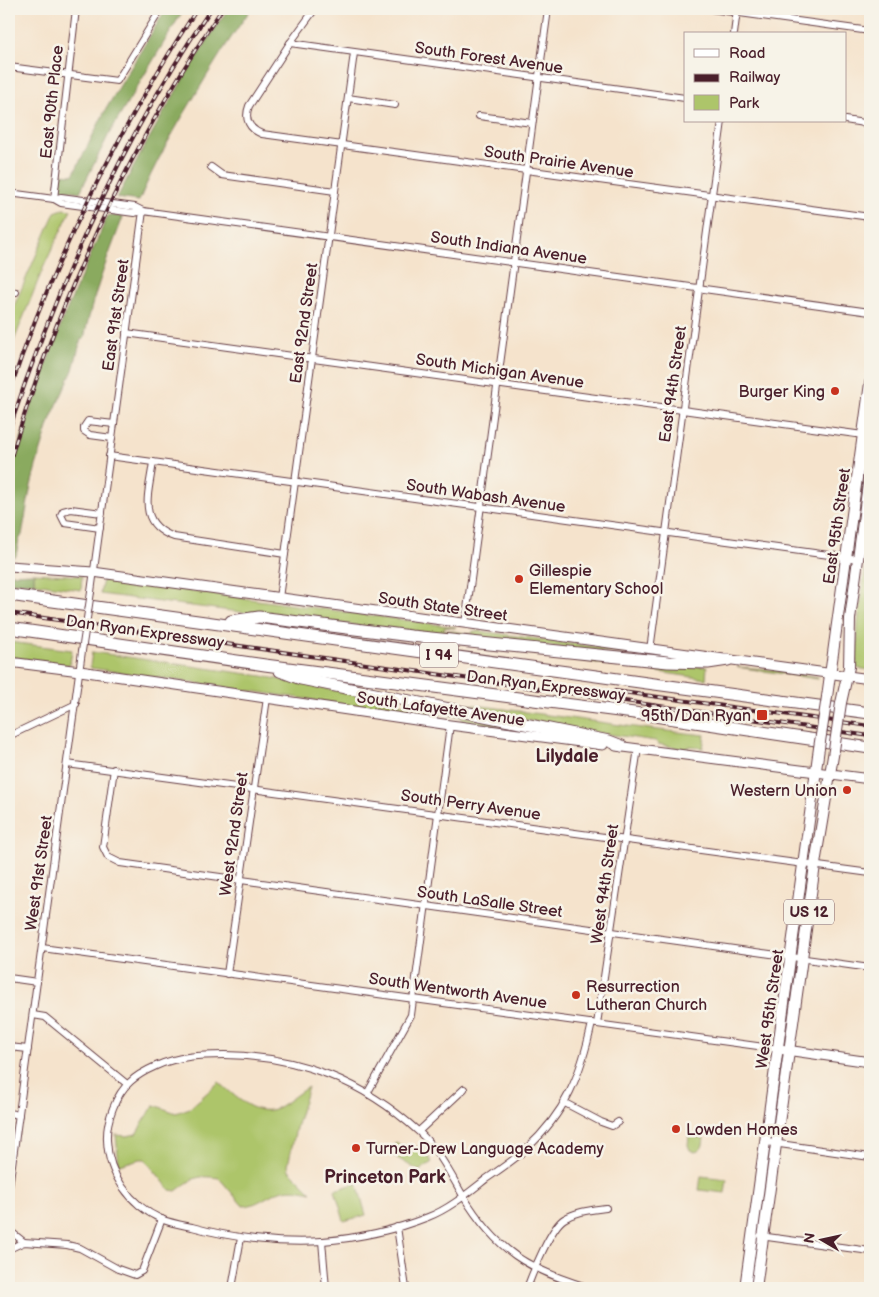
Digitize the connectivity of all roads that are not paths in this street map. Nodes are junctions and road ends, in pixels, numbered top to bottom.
1 (76, 9) edge
2 (161, 9) edge
3 (315, 9) edge
4 (548, 9) edge
5 (711, 9) edge
6 (737, 10) edge
7 (870, 31) edge
8 (734, 32) edge
9 (290, 43) junction
10 (354, 53) junction
11 (9, 67) edge
12 (69, 75) junction
13 (539, 78) junction
14 (348, 98) junction
15 (684, 98) edge
16 (395, 105) dead end
17 (479, 116) dead end
18 (846, 120) edge
19 (722, 122) edge
20 (532, 123) junction
21 (870, 124) edge
22 (341, 144) junction
23 (211, 167) dead end
24 (526, 170) junction
25 (335, 190) junction
26 (9, 193) edge
27 (712, 196) junction
28 (54, 199) junction
29 (143, 211) junction
30 (870, 217) edge
31 (328, 236) junction
32 (514, 262) junction
33 (699, 287) junction
34 (870, 312) edge
35 (126, 333) junction
36 (312, 359) junction
37 (870, 383) edge
38 (497, 384) junction
39 (682, 410) junction
40 (114, 424) junction
41 (867, 435) edge
42 (112, 438) junction
43 (109, 456) junction
44 (154, 462) junction
45 (870, 469) edge
46 (295, 482) junction
47 (480, 508) junction
48 (102, 513) junction
49 (100, 528) junction
50 (666, 534) junction
51 (285, 554) junction
52 (847, 558) junction
53 (858, 559) junction
54 (10, 567) edge
55 (94, 572) junction
56 (91, 592) joint
57 (9, 595) edge
58 (279, 598) junction
59 (216, 624) junction
60 (465, 624) junction
61 (9, 628) edge
62 (650, 650) junction
63 (728, 660) junction
64 (9, 662) edge
65 (265, 665) junction
66 (80, 671) junction
67 (830, 674) junction
68 (847, 676) junction
69 (870, 679) edge
70 (267, 698) junction
71 (76, 704) junction
72 (870, 713) edge
73 (450, 724) junction
74 (9, 736) edge
75 (622, 746) junction
76 (638, 748) junction
77 (870, 748) edge
78 (67, 764) junction
79 (114, 769) junction
80 (816, 772) junction
81 (831, 774) junction
82 (870, 779) edge
83 (254, 788) junction
84 (438, 814) junction
85 (624, 839) junction
86 (804, 864) junction
87 (815, 866) junction
88 (870, 874) edge
89 (240, 880) junction
90 (426, 906) junction
91 (610, 932) junction
92 (42, 948) junction
93 (791, 957) junction
94 (802, 959) junction
95 (870, 968) edge
96 (227, 974) junction
97 (9, 978) edge
98 (37, 982) junction
99 (414, 999) junction
100 (33, 1015) junction
101 (595, 1023) junction
102 (9, 1047) edge
103 (28, 1049) junction
104 (779, 1049) junction
105 (790, 1050) junction
106 (870, 1062) edge
107 (127, 1084) junction
108 (464, 1089) dead end
109 (368, 1092) junction
110 (565, 1103) junction
111 (9, 1113) edge
112 (19, 1115) junction
113 (618, 1122) dead end
114 (419, 1131) junction
115 (766, 1142) junction
116 (776, 1143) junction
117 (870, 1156) edge
118 (9, 1184) edge
119 (464, 1196) junction
120 (606, 1208) dead end
121 (162, 1220) junction
122 (397, 1227) junction
123 (9, 1230) edge
124 (758, 1235) junction
125 (241, 1238) junction
126 (322, 1241) junction
127 (24, 1242) junction
128 (9, 1249) edge
129 (870, 1251) edge
130 (535, 1268) junction
131 (232, 1288) edge
132 (326, 1288) edge
133 (406, 1288) edge
134 (527, 1288) edge
135 (590, 1288) edge
136 (745, 1288) edge
137 (756, 1288) edge

1 - 12 street, East 90th Place
2 - 12 street
3 - 9 street
4 - 13 street
5 - 6 street
6 - 7 street
6 - 8 street
9 - 10 street, South Forest Avenue
9 - 22 street, South Prairie Avenue
10 - 13 street, South Forest Avenue
10 - 14 street, East 92nd Street
11 - 12 street
12 - 28 street, East 90th Place
13 - 15 street, South Forest Avenue
13 - 20 street
14 - 16 street
14 - 22 street, East 92nd Street
17 - 20 street
18 - 21 street
19 - 27 street, East 94th Street
20 - 24 street
22 - 24 street, South Prairie Avenue
22 - 25 street, East 92nd Street
23 - 25 street
24 - 27 street, South Prairie Avenue
24 - 32 street
25 - 31 street, East 92nd Street
26 - 28 street, South Indiana Avenue
27 - 30 street, South Prairie Avenue
27 - 33 street, East 94th Street
28 - 29 street, South Indiana Avenue
29 - 31 street, South Indiana Avenue
29 - 35 street, East 91st Street
31 - 32 street, South Indiana Avenue
31 - 36 street, East 92nd Street
32 - 33 street, South Indiana Avenue
32 - 38 street
33 - 34 street, South Indiana Avenue
33 - 39 street, East 94th Street
35 - 36 street, South Michigan Avenue
35 - 40 street, East 91st Street
36 - 38 street, South Michigan Avenue
36 - 46 street, East 92nd Street
37 - 41 main road, East 95th Street / US 12
38 - 39 street, South Michigan Avenue
38 - 47 street
39 - 41 street, South Michigan Avenue
39 - 50 street, East 94th Street
40 - 42 street, East 91st Street
40 - 42 street
41 - 52 main road, East 95th Street / US 12
42 - 43 street, East 91st Street
43 - 44 street, South Wabash Avenue
43 - 48 street, East 91st Street
44 - 46 street, South Wabash Avenue
44 - 51 street
45 - 53 main road, East 95th Street / US 12
46 - 47 street, South Wabash Avenue
46 - 51 street, East 92nd Street
47 - 50 street, South Wabash Avenue
47 - 60 street
48 - 49 street, East 91st Street
48 - 49 street
49 - 55 street, East 91st Street
50 - 52 street, South Wabash Avenue
50 - 62 street, East 94th Street
51 - 58 street, East 92nd Street
52 - 53 street, South Wabash Avenue
52 - 67 main road, East 95th Street / US 12
53 - 68 main road, East 95th Street / US 12
54 - 55 main road, South State Street
55 - 56 street, East 91st Street
55 - 58 main road, South State Street
56 - 66 street, West 91st Street, bridge
57 - 59 highway, Dan Ryan Expressway / I 94
58 - 60 main road, South State Street
59 - 63 highway
59 - 72 highway, Dan Ryan Expressway / I 94
60 - 62 main road, South State Street
61 - 65 highway, Dan Ryan Expressway / I 94
62 - 63 main road, South State Street
63 - 67 main road, South State Street
64 - 66 main road, South Lafayette Avenue
65 - 75 highway
65 - 77 highway, Dan Ryan Expressway / I 94
66 - 70 main road, South Lafayette Avenue
66 - 71 street, West 91st Street
67 - 68 main road, South State Street
67 - 80 main road, West 95th Street / US 12, bridge
68 - 69 main road, South State Street
68 - 81 main road, West 95th Street / US 12, bridge
70 - 73 main road, South Lafayette Avenue
70 - 83 street, West 92nd Street
71 - 74 street
71 - 78 street, West 91st Street
73 - 75 main road, South Lafayette Avenue
73 - 84 street
75 - 76 main road, South Lafayette Avenue
76 - 80 main road, South Lafayette Avenue
76 - 85 street, West 94th Street
78 - 79 street, South Perry Avenue
78 - 92 street, West 91st Street
79 - 83 street, South Perry Avenue
79 - 89 street, South LaSalle Street
80 - 81 main road, South Lafayette Avenue
80 - 86 main road, West 95th Street / US 12
81 - 82 main road, South Lafayette Avenue
81 - 87 main road, West 95th Street / US 12
83 - 84 street, South Perry Avenue
83 - 89 street, West 92nd Street
84 - 85 street, South Perry Avenue
84 - 90 street
85 - 86 street, South Perry Avenue
85 - 91 street, West 94th Street
86 - 87 street, South Perry Avenue
86 - 93 main road, West 95th Street / US 12
87 - 88 street, South Perry Avenue
87 - 94 main road, West 95th Street / US 12
89 - 90 street, South LaSalle Street
89 - 96 street, West 92nd Street
90 - 91 street, South LaSalle Street
90 - 99 street
91 - 93 street, South LaSalle Street
91 - 101 street, West 94th Street
92 - 96 street, South Wentworth Avenue
92 - 98 street, West 91st Street
93 - 94 street, South LaSalle Street
93 - 104 main road, West 95th Street / US 12
94 - 95 street, South LaSalle Street
94 - 105 main road, West 95th Street / US 12
96 - 99 street, South Wentworth Avenue
97 - 98 street
98 - 100 street, West 91st Street
99 - 101 street, South Wentworth Avenue
99 - 109 street
100 - 103 street, West 91st Street
100 - 107 street
101 - 104 street, South Wentworth Avenue
101 - 110 street, West 94th Street
102 - 103 street
103 - 112 street, West 91st Street
104 - 105 main road, South Wentworth Avenue
104 - 115 main road, West 95th Street / US 12
105 - 106 main road, South Wentworth Avenue
105 - 116 main road, West 95th Street / US 12
107 - 109 street
107 - 121 street
108 - 114 street
109 - 114 street
110 - 113 street
110 - 119 street, West 94th Street
111 - 112 street
112 - 118 street, West 91st Street
114 - 119 street
115 - 116 street
115 - 124 main road, West 95th Street / US 12
116 - 117 street
116 - 124 main road, West 95th Street / US 12
119 - 122 street, West 94th Street
119 - 130 street
120 - 130 street
121 - 125 street, West 94th Street
121 - 127 street
122 - 126 street, West 94th Street
122 - 133 street
123 - 127 street
124 - 129 street
124 - 136 main road, West 95th Street / US 12
124 - 137 main road, West 95th Street / US 12
125 - 126 street, West 94th Street
125 - 131 street
126 - 132 street
127 - 128 street
130 - 134 street
130 - 135 street

